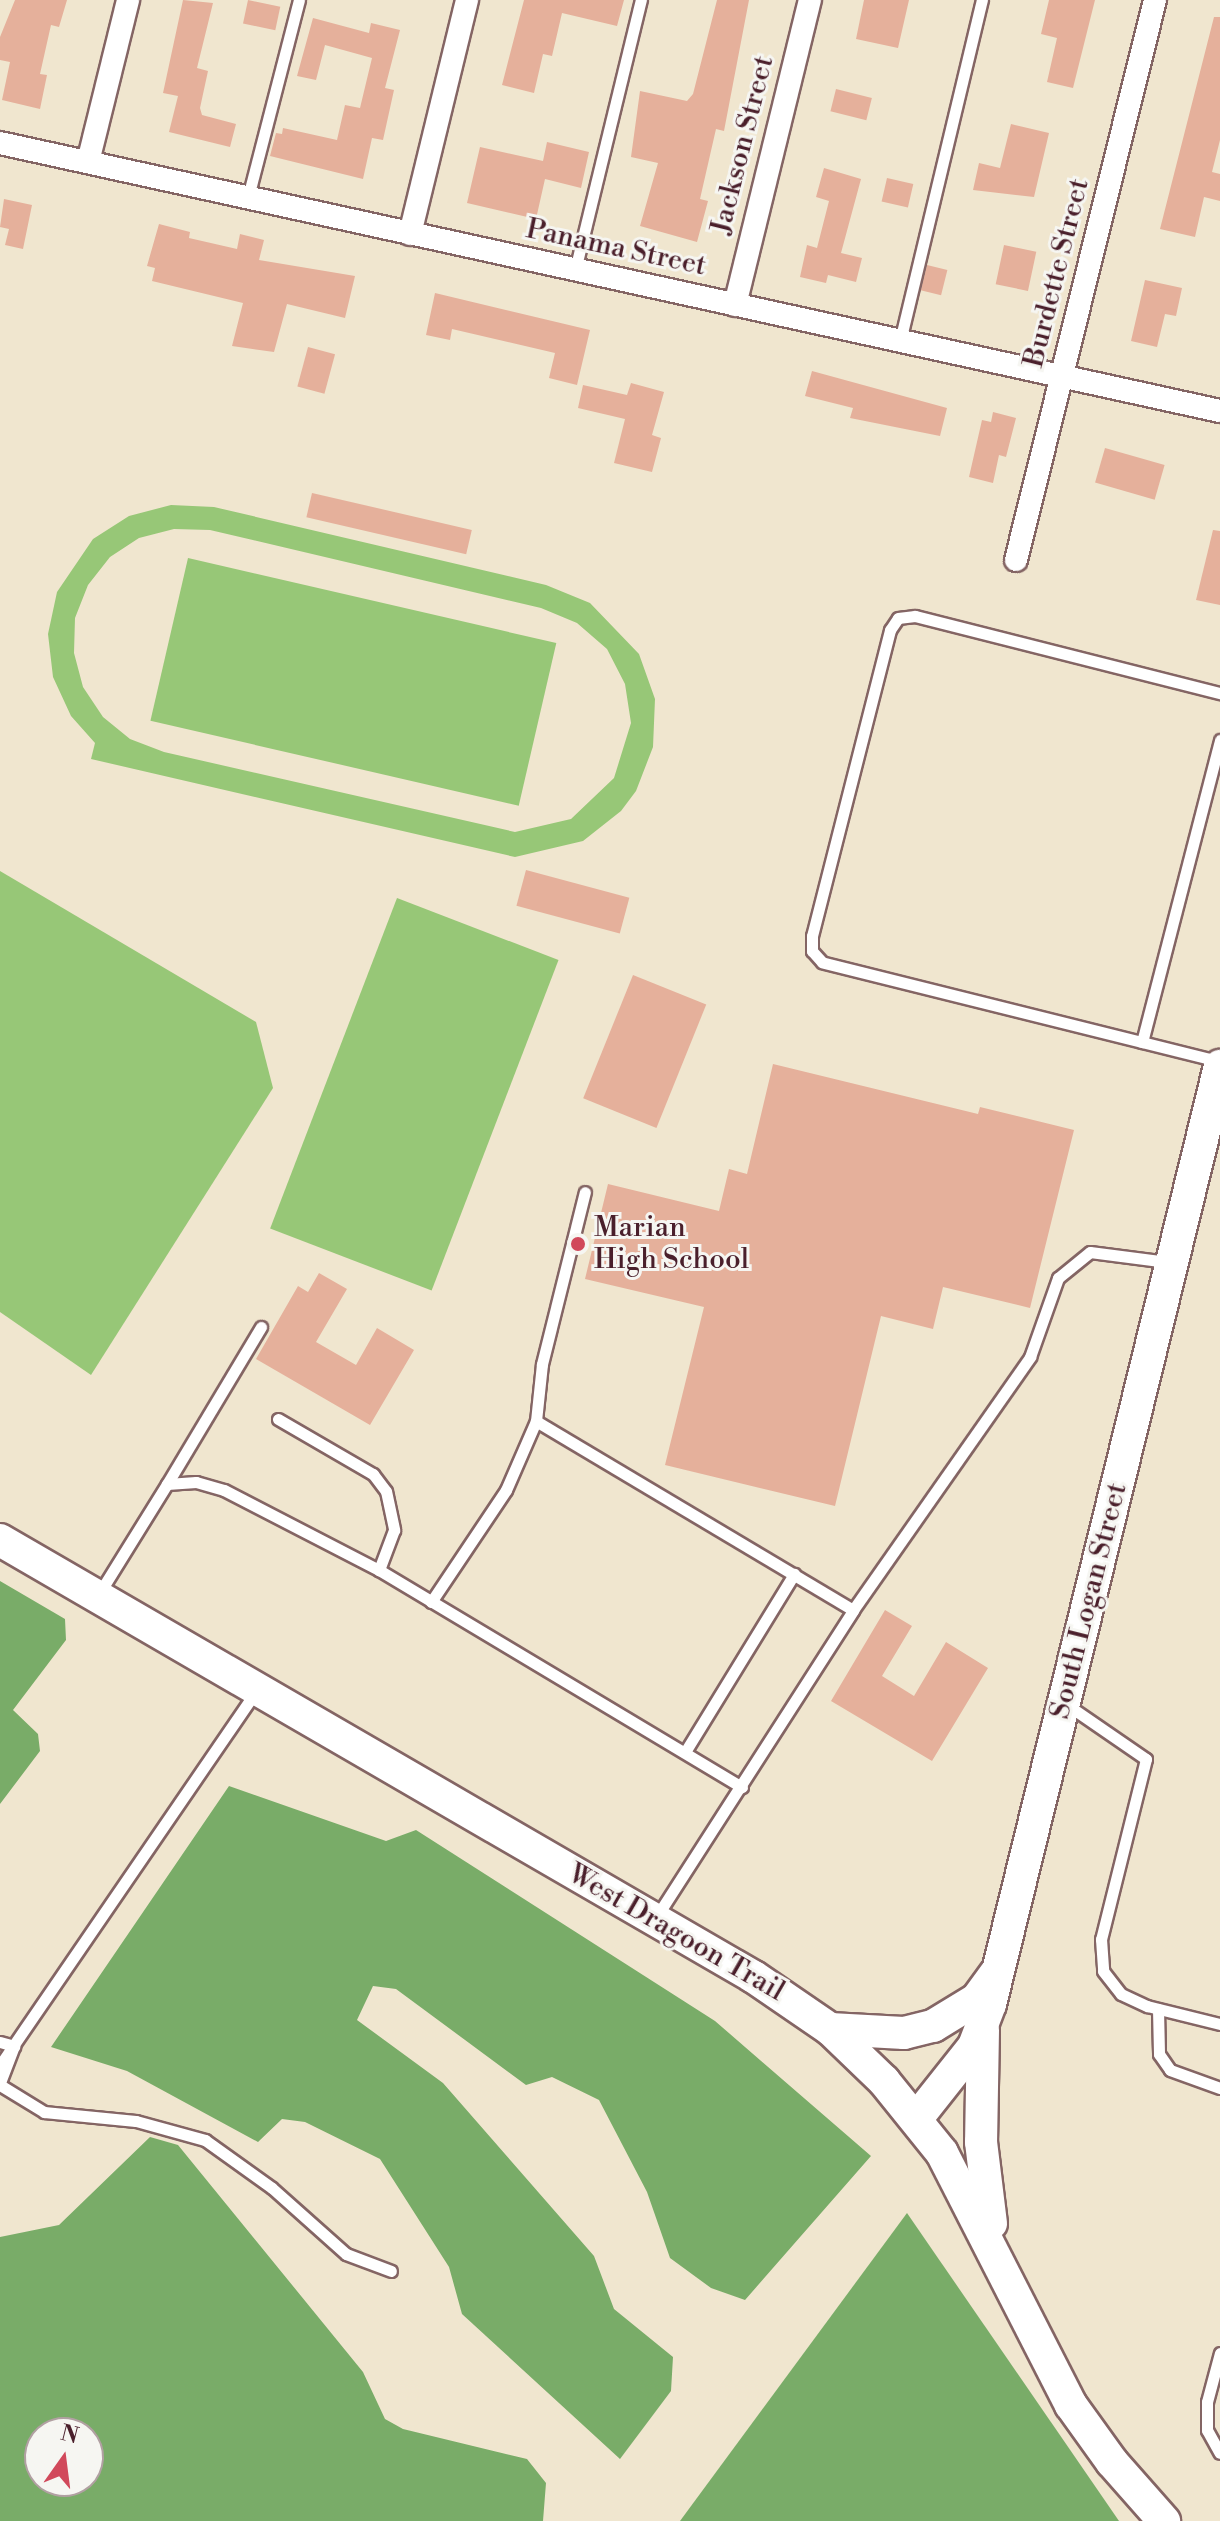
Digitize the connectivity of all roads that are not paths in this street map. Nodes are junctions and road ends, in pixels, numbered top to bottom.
1 (128, 0) edge
2 (299, 0) edge
3 (467, 0) edge
4 (641, 0) edge
5 (810, 0) edge
6 (982, 0) edge
7 (1155, 0) edge
8 (0, 143) edge
9 (88, 162) junction
10 (248, 197) junction
11 (410, 234) junction
12 (575, 270) junction
13 (735, 305) junction
14 (900, 341) junction
15 (1063, 376) junction
16 (1220, 411) edge
17 (1016, 560) dead end
18 (1220, 693) edge
19 (1220, 743) edge
20 (1142, 1042) junction
21 (1220, 1064) edge
22 (1214, 1120) edge
23 (585, 1192) dead end
24 (1172, 1262) junction
25 (261, 1327) dead end
26 (278, 1419) dead end
27 (536, 1421) junction
28 (167, 1484) junction
29 (0, 1540) edge
30 (379, 1570) junction
31 (794, 1574) junction
32 (97, 1596) junction
33 (431, 1602) junction
34 (853, 1610) junction
35 (257, 1689) junction
36 (1064, 1703) junction
37 (685, 1752) junction
38 (742, 1787) junction
39 (654, 1919) junction
40 (999, 1968) junction
41 (1158, 2009) junction
42 (1220, 2024) edge
43 (983, 2027) junction
44 (830, 2029) junction
45 (0, 2042) edge
46 (14, 2046) junction
47 (0, 2065) edge
48 (0, 2084) edge
49 (1220, 2088) edge
50 (917, 2118) junction
51 (993, 2246) junction
52 (391, 2271) dead end
53 (1220, 2353) edge
54 (1220, 2453) edge
55 (1164, 2521) edge

1 - 9 street
2 - 10 lane
3 - 11 street
4 - 12 lane
5 - 13 street, Jackson Street
6 - 14 lane
7 - 15 street, Burdette Street
8 - 9 street, Panama Street
9 - 10 street, Panama Street
10 - 11 street, Panama Street
11 - 12 street, Panama Street
12 - 13 street, Panama Street
13 - 14 street, Panama Street
14 - 15 street, Panama Street
15 - 16 street, Panama Street
15 - 17 street, Burdette Street
18 - 20 lane
19 - 20 lane
20 - 21 lane
21 - 22 street, South Logan Street
22 - 24 street, South Logan Street
23 - 27 lane
24 - 34 lane
24 - 36 street, South Logan Street
25 - 28 lane
26 - 30 lane
27 - 31 lane
27 - 33 lane
28 - 30 lane
28 - 32 lane
29 - 32 street, West Dragoon Trail
30 - 33 lane
31 - 34 lane
31 - 37 lane
32 - 35 street, West Dragoon Trail
33 - 37 lane
34 - 38 lane
35 - 39 street, West Dragoon Trail
35 - 46 lane
36 - 40 street, South Logan Street
36 - 41 lane
37 - 38 lane
38 - 39 lane
39 - 44 street, West Dragoon Trail
40 - 43 street, South Logan Street
40 - 44 street
41 - 42 lane
41 - 49 lane
43 - 50 street, South Logan Street
43 - 51 street
44 - 50 street, West Dragoon Trail
45 - 46 lane
46 - 47 lane
46 - 48 lane
48 - 52 lane
50 - 51 street, West Dragoon Trail
51 - 55 street, West Dragoon Trail
53 - 54 lane

